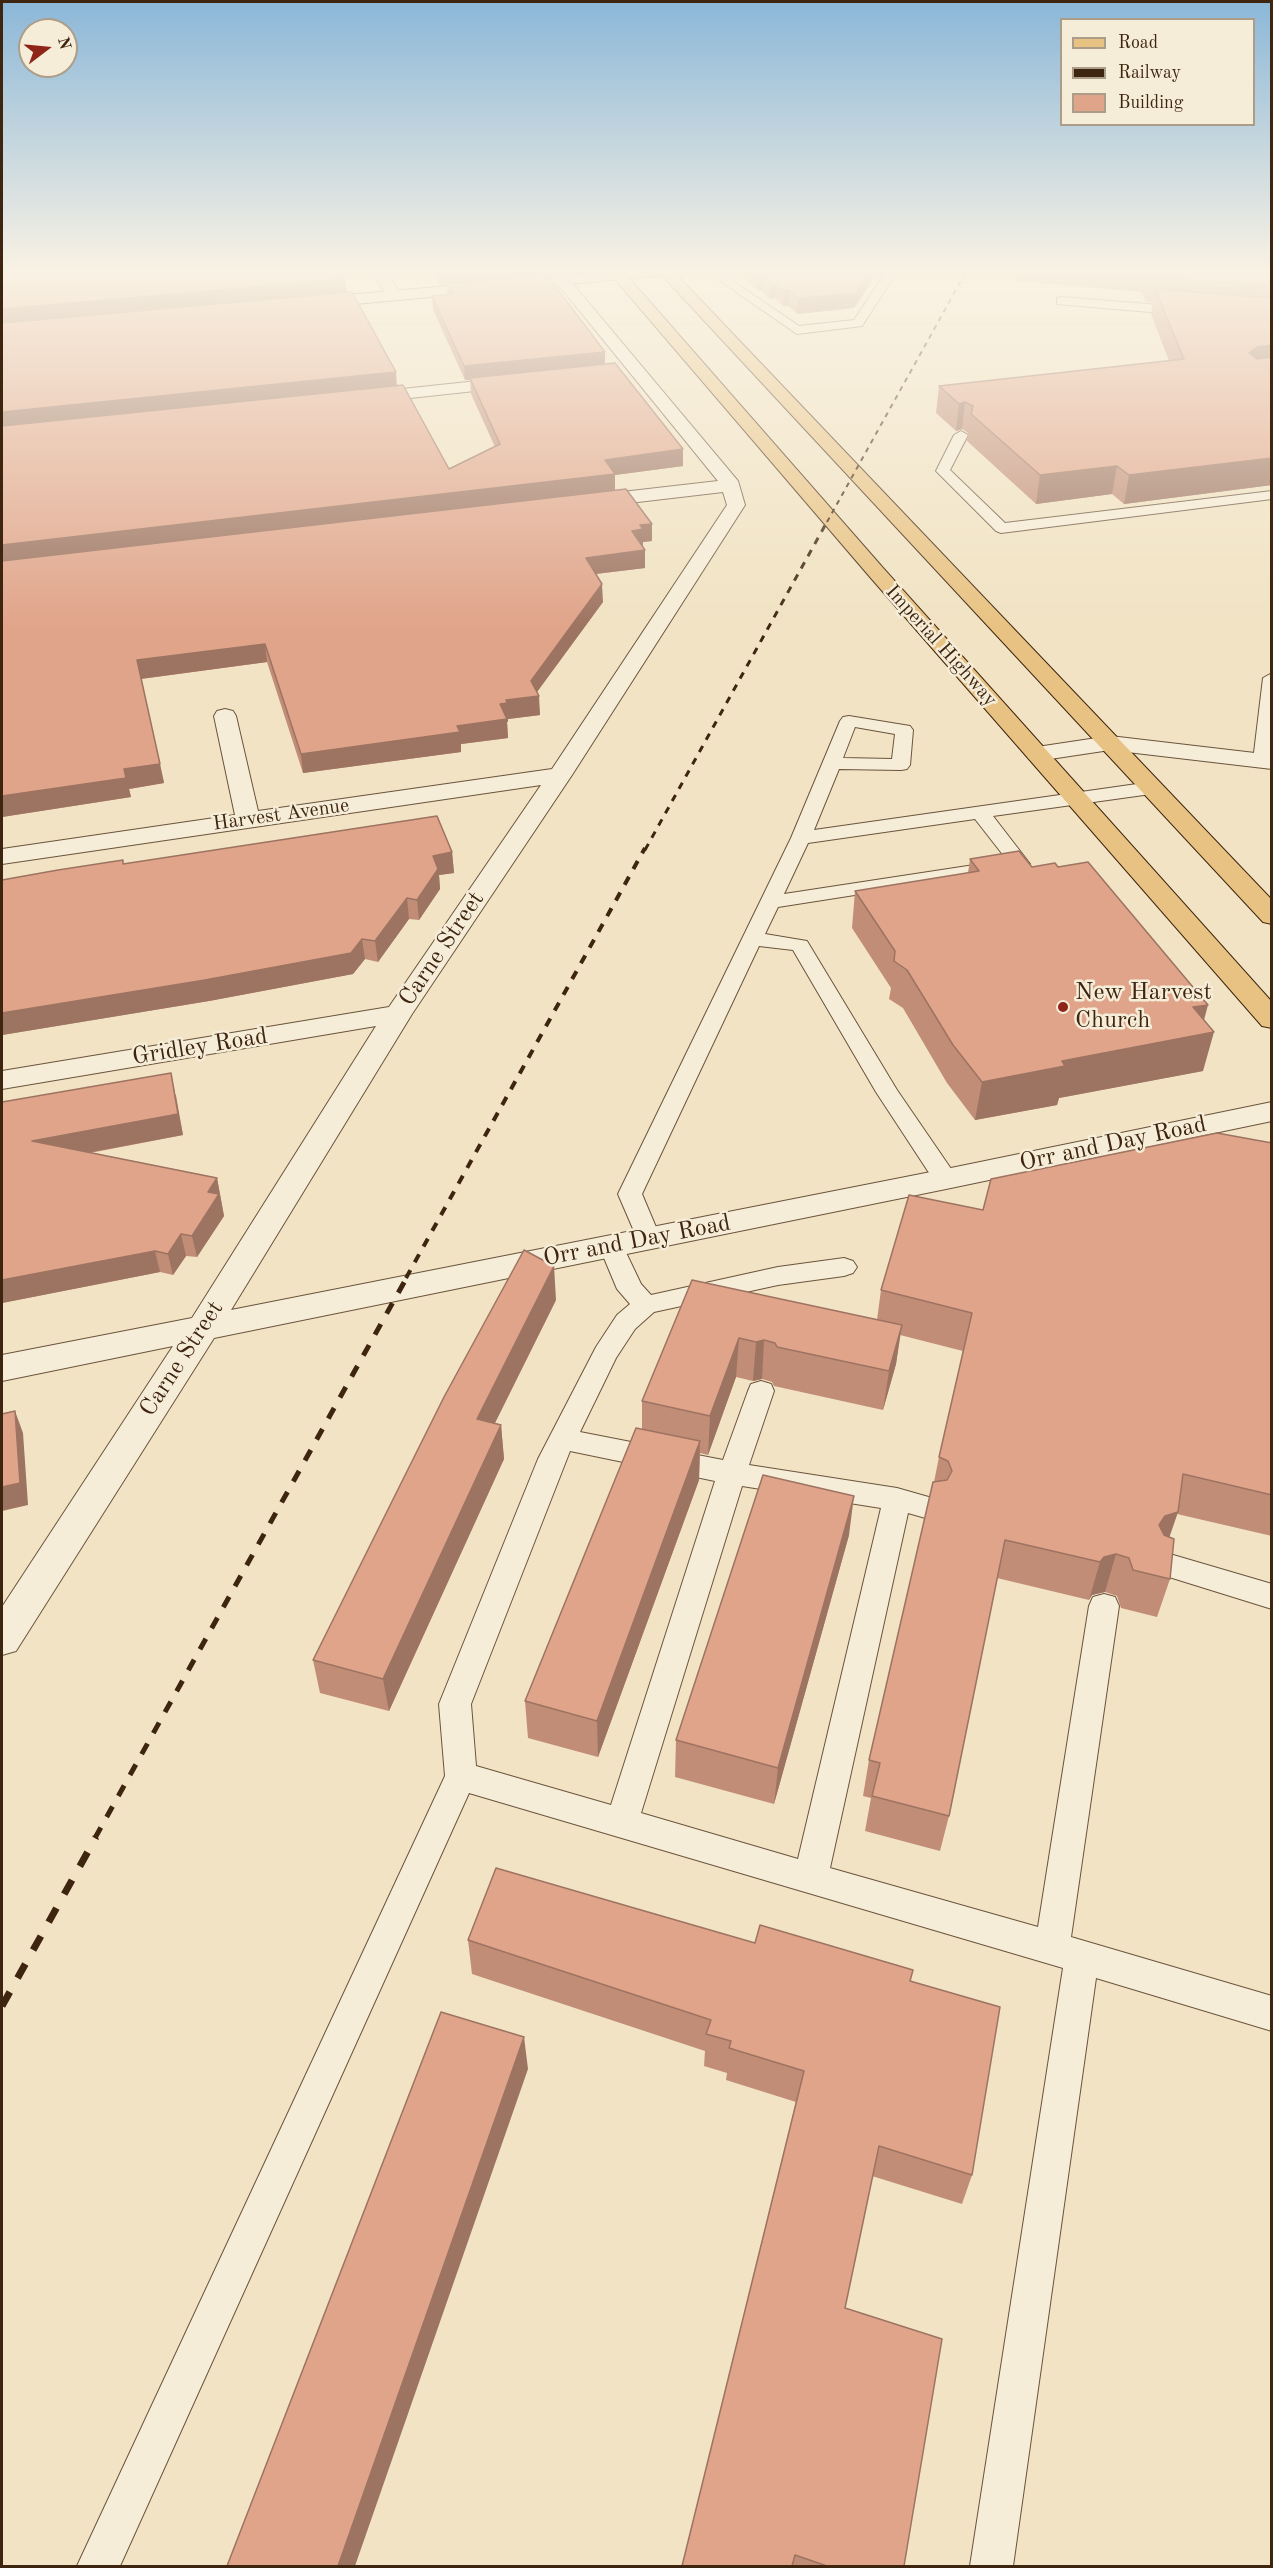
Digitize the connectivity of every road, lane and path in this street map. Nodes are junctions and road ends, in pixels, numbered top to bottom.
1 (447, 390) edge
2 (643, 390) edge
3 (718, 390) edge
4 (776, 390) edge
5 (342, 401) edge
6 (962, 435) edge
7 (731, 485) junction
8 (1272, 495) edge
9 (566, 504) edge
10 (1272, 678) edge
11 (225, 716) dead end
12 (1110, 743) junction
13 (1037, 754) junction
14 (1267, 761) edge
15 (832, 763) dead end
16 (560, 775) junction
17 (1151, 788) junction
18 (1078, 799) junction
19 (981, 814) junction
20 (248, 820) junction
21 (801, 838) junction
22 (2, 856) edge
23 (770, 902) junction
24 (1272, 916) edge
25 (752, 939) junction
26 (398, 1014) junction
27 (1272, 1020) edge
28 (2, 1080) edge
29 (1272, 1111) edge
30 (946, 1179) junction
31 (649, 1239) junction
32 (611, 1246) junction
33 (844, 1267) dead end
34 (646, 1305) junction
35 (202, 1329) junction
36 (2, 1368) edge
37 (761, 1391) dead end
38 (563, 1439) junction
39 (732, 1473) junction
40 (897, 1499) junction
41 (929, 1508) edge
42 (1163, 1564) edge
43 (1272, 1597) edge
44 (1104, 1606) dead end
45 (2, 1639) edge
46 (461, 1776) junction
47 (622, 1822) junction
48 (811, 1877) junction
49 (1067, 1952) junction
50 (1272, 2014) edge
51 (98, 2566) edge
52 (991, 2566) edge

1 - 5 street
2 - 7 street
3 - 13 main road, Imperial Highway
4 - 12 main road
6 - 8 lane
7 - 9 street
7 - 16 street, Carne Street
10 - 14 lane
11 - 20 street
12 - 13 street
12 - 14 street
12 - 17 main road
13 - 18 main road, Imperial Highway
15 - 21 lane
16 - 20 street, Harvest Avenue
16 - 26 street, Carne Street
17 - 18 lane
17 - 24 main road
18 - 19 lane
18 - 27 main road, Imperial Highway
19 - 21 lane
19 - 23 lane
20 - 22 street, Harvest Avenue
21 - 23 lane
23 - 25 lane
25 - 30 lane
25 - 31 lane
26 - 28 street, Gridley Road
26 - 35 street, Carne Street
29 - 30 street, Orr and Day Road
30 - 31 street, Orr and Day Road
31 - 32 street, Orr and Day Road
32 - 34 lane
32 - 35 street, Orr and Day Road
33 - 34 lane
34 - 38 lane
35 - 36 street, Orr and Day Road
35 - 45 street, Carne Street
37 - 39 lane
38 - 39 lane
38 - 46 lane
39 - 40 lane
39 - 47 lane
40 - 41 lane
40 - 48 lane
42 - 43 lane
44 - 49 lane
46 - 47 lane
46 - 51 lane
47 - 48 lane
48 - 49 lane
49 - 50 lane
49 - 52 lane

